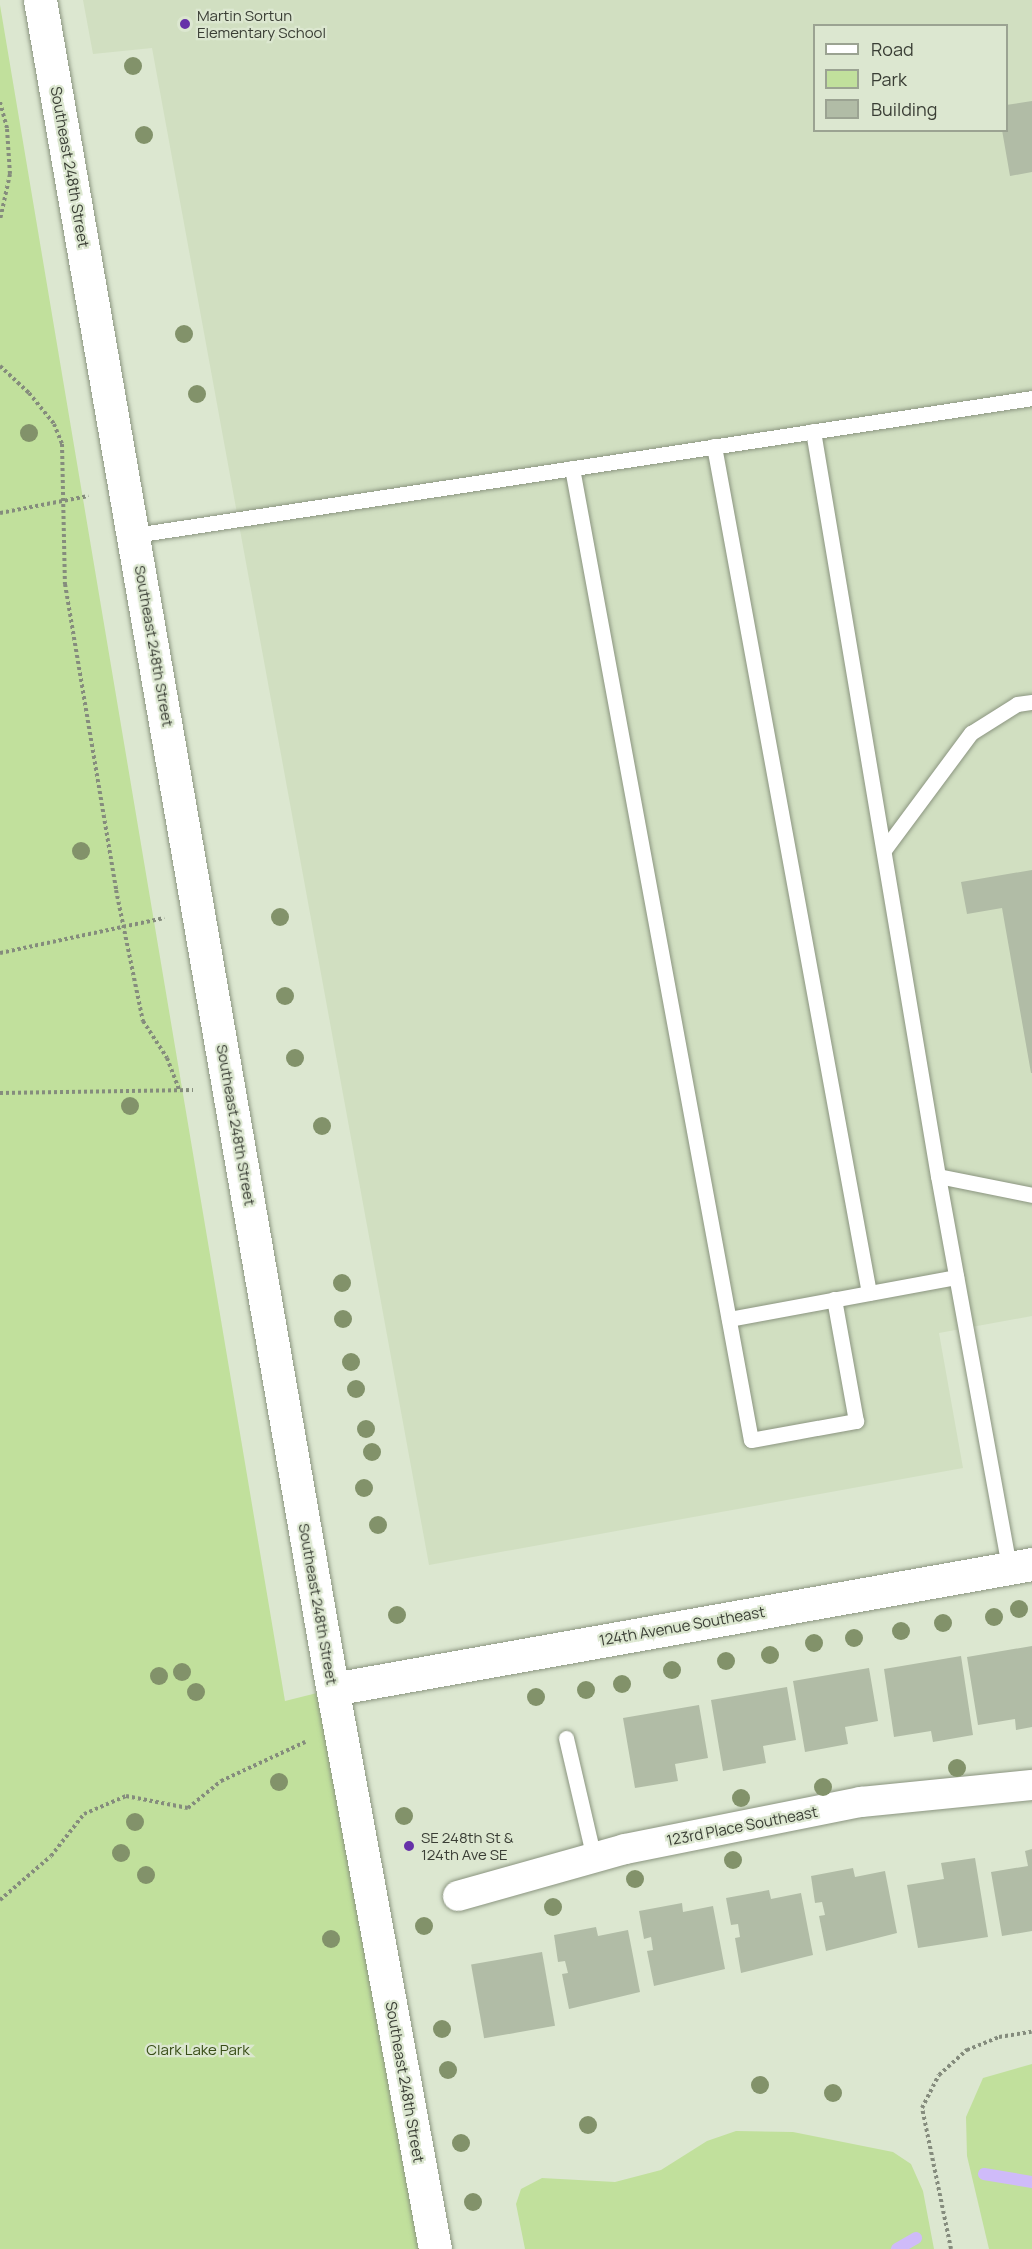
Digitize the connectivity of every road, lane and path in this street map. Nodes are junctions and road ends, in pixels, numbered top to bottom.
1 (40, 0) edge
2 (0, 102) edge
3 (0, 220) edge
4 (0, 366) edge
5 (1032, 398) edge
6 (813, 431) junction
7 (714, 446) junction
8 (572, 468) junction
9 (127, 488) junction
10 (65, 500) junction
11 (0, 513) edge
12 (135, 535) junction
13 (1032, 702) edge
14 (884, 850) junction
15 (200, 911) junction
16 (123, 926) junction
17 (0, 953) edge
18 (230, 1086) junction
19 (180, 1092) junction
20 (0, 1093) edge
21 (938, 1176) junction
22 (1032, 1195) edge
23 (956, 1277) junction
24 (869, 1293) junction
25 (834, 1299) junction
26 (729, 1319) junction
27 (1021, 1566) edge
28 (333, 1689) junction
29 (341, 1730) junction
30 (566, 1738) dead end
31 (1032, 1785) edge
32 (594, 1858) junction
33 (458, 1896) dead end
34 (0, 1900) edge
35 (1032, 2032) edge
36 (435, 2249) edge
37 (951, 2249) edge

1 - 9 street, Southeast 248th Street
2 - 3 path
4 - 10 path
5 - 6 lane
6 - 7 lane
6 - 14 lane
7 - 8 lane
7 - 24 lane
8 - 12 lane
8 - 26 lane
9 - 10 path
9 - 12 street, Southeast 248th Street
10 - 11 path
10 - 16 path
12 - 15 street, Southeast 248th Street
13 - 14 lane
14 - 21 lane
15 - 16 path
15 - 18 street, Southeast 248th Street
16 - 17 path
16 - 19 path
18 - 19 path
18 - 28 street, Southeast 248th Street
19 - 20 path
21 - 22 lane
21 - 23 lane
23 - 24 lane
23 - 27 lane
24 - 25 lane
25 - 26 lane
25 - 26 lane
27 - 28 street, 124th Avenue Southeast
28 - 29 street, Southeast 248th Street
29 - 34 path
29 - 36 street, Southeast 248th Street
30 - 32 lane
31 - 32 street, 123rd Place Southeast
32 - 33 street, 123rd Place Southeast
35 - 37 path

